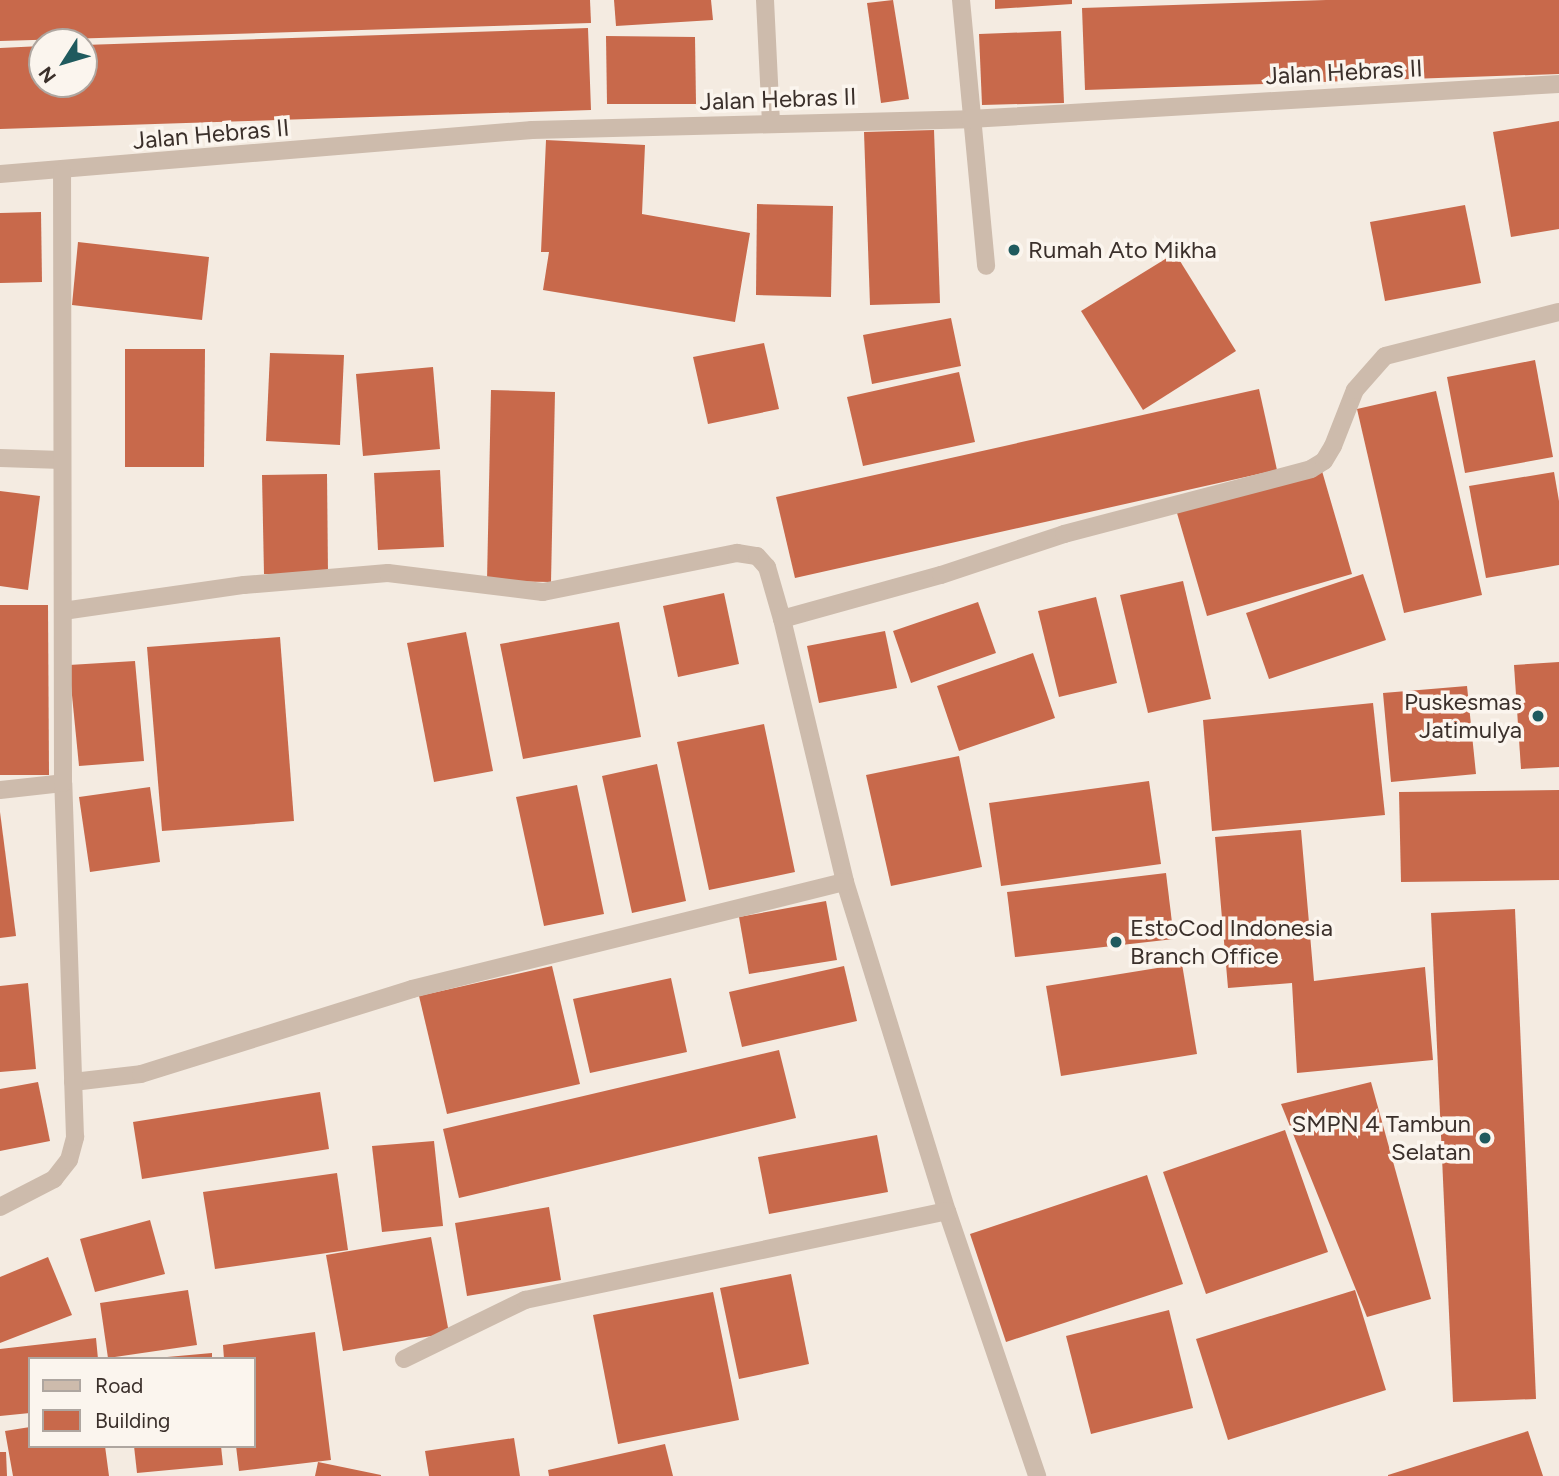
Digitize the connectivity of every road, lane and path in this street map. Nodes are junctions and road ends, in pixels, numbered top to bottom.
1 (765, 0) edge
2 (961, 0) edge
3 (1559, 84) edge
4 (970, 118) junction
5 (771, 124) junction
6 (62, 172) junction
7 (0, 174) edge
8 (986, 266) dead end
9 (1559, 312) edge
10 (0, 458) edge
11 (62, 460) junction
12 (63, 611) junction
13 (782, 619) junction
14 (63, 783) junction
15 (0, 790) edge
16 (845, 882) junction
17 (73, 1082) junction
18 (0, 1207) edge
19 (947, 1211) junction
20 (404, 1359) dead end
21 (1037, 1476) edge

1 - 5 street
2 - 4 street
3 - 4 street, Jalan Hebras II
4 - 5 street, Jalan Hebras II
4 - 8 street
5 - 6 street, Jalan Hebras II
6 - 7 street, Jalan Hebras II
6 - 11 street
9 - 13 street
10 - 11 street
11 - 12 street
12 - 13 street
12 - 14 street
13 - 16 street
14 - 15 street
14 - 17 street
16 - 17 street
16 - 19 street
17 - 18 street
19 - 20 street
19 - 21 street

